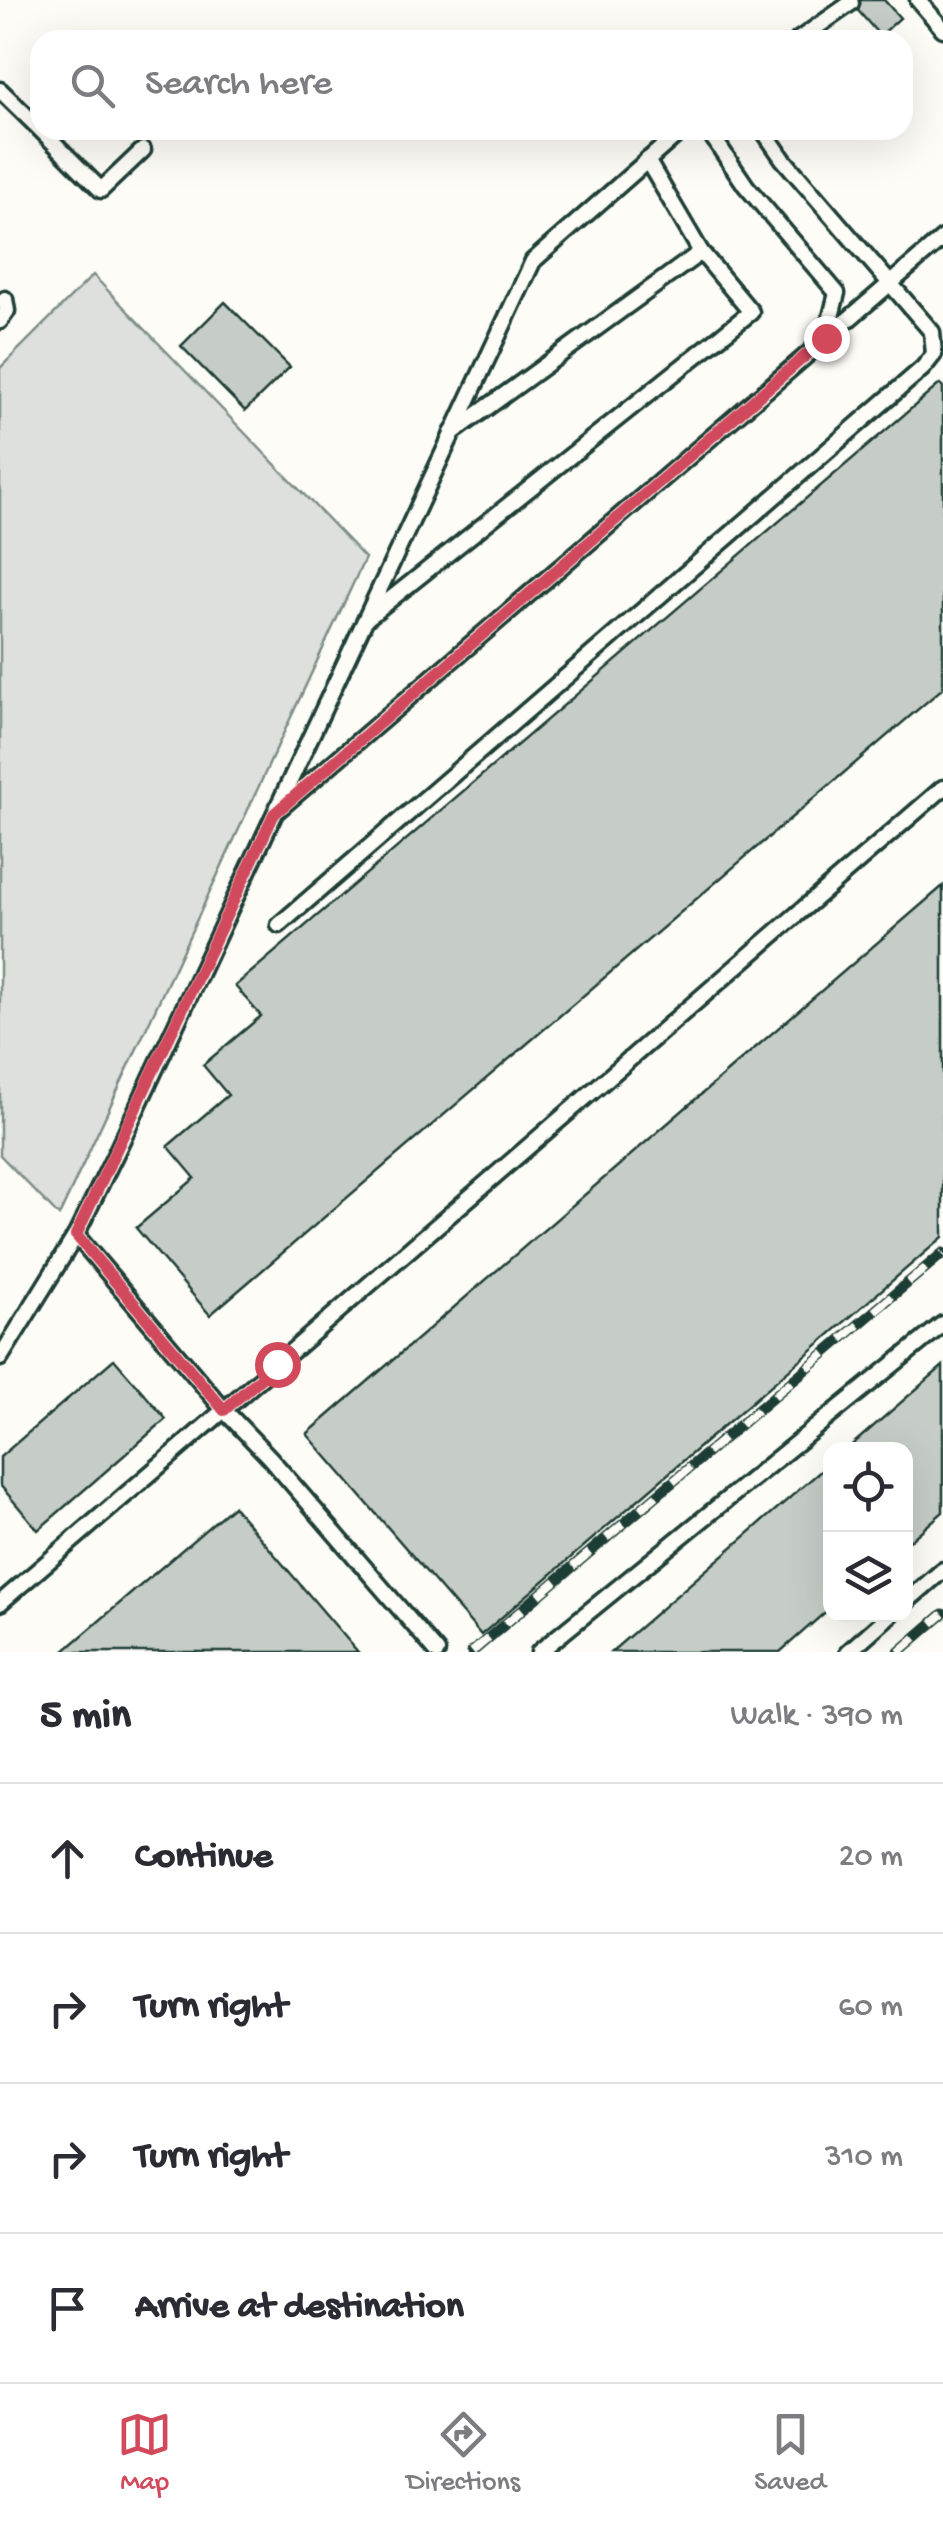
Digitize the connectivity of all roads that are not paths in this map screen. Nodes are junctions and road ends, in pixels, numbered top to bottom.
1 (918, 0) edge
2 (851, 3) dead end
3 (943, 29) edge
4 (812, 30) edge
5 (0, 90) edge
6 (30, 120) edge
7 (50, 140) edge
8 (670, 140) edge
9 (715, 140) edge
10 (771, 140) edge
11 (144, 150) dead end
12 (647, 160) junction
13 (943, 238) edge
14 (701, 252) junction
15 (891, 281) junction
16 (6, 299) dead end
17 (0, 321) edge
18 (826, 338) junction
19 (451, 433) junction
20 (362, 622) junction
21 (943, 788) edge
22 (274, 814) junction
23 (279, 924) dead end
24 (76, 1235) junction
25 (943, 1324) edge
26 (0, 1358) edge
27 (224, 1410) junction
28 (943, 1570) edge
29 (913, 1596) edge
30 (0, 1604) edge
31 (883, 1622) edge
32 (437, 1652) edge
33 (539, 1652) edge
34 (848, 1652) edge

1 - 3 lane
2 - 4 lane
5 - 6 lane
7 - 11 lane
8 - 12 lane
9 - 18 lane
10 - 15 lane
12 - 14 lane
12 - 19 lane
13 - 15 lane
14 - 19 lane
14 - 20 lane
15 - 18 lane
15 - 23 lane
16 - 17 lane
18 - 22 lane
19 - 20 lane
20 - 22 lane
21 - 27 lane
22 - 24 lane
24 - 26 lane
24 - 27 lane
25 - 33 lane
27 - 30 lane
27 - 32 lane
28 - 29 lane
31 - 34 lane

